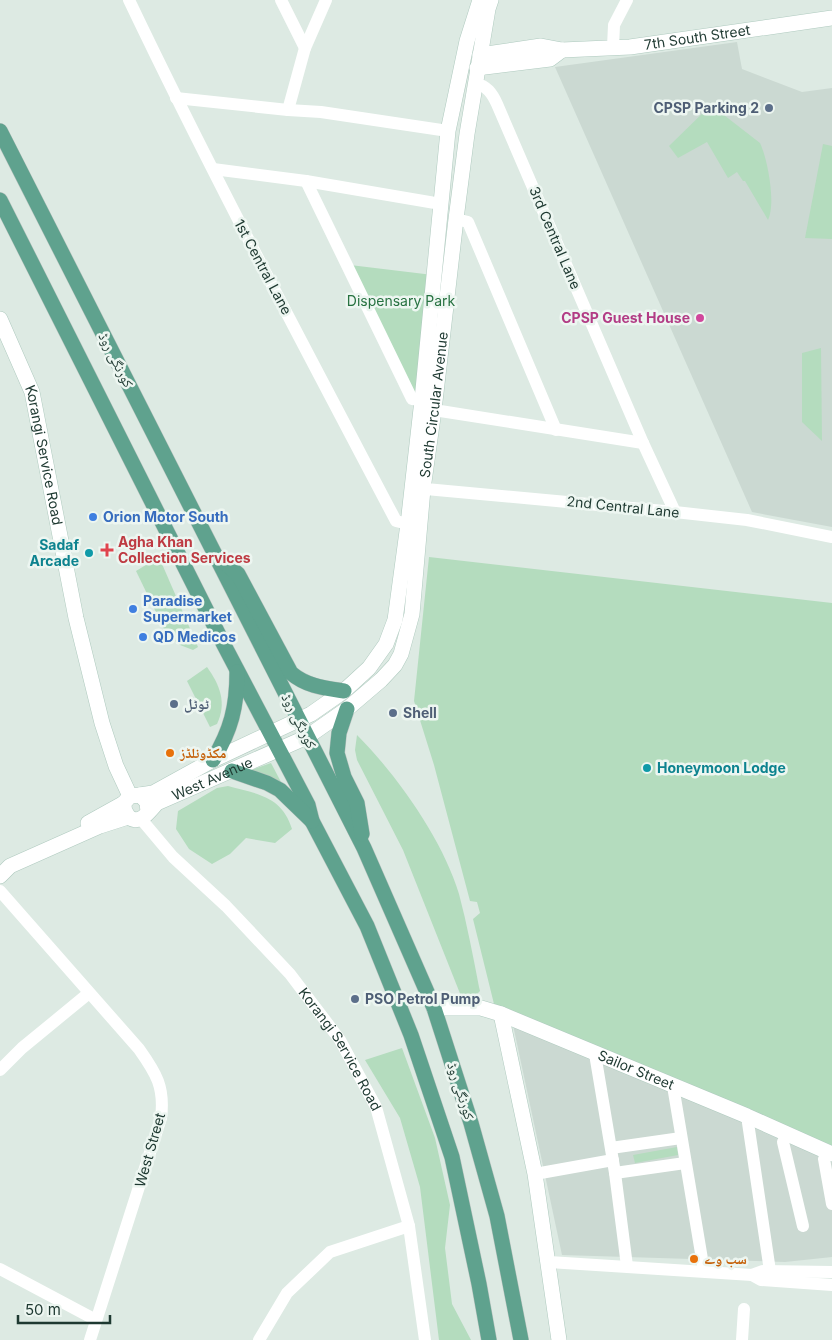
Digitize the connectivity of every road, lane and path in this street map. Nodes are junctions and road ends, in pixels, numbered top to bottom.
1 (129, 0) edge
2 (281, 0) edge
3 (326, 0) edge
4 (480, 0) edge
5 (491, 0) edge
6 (627, 0) edge
7 (832, 18) edge
8 (613, 47) junction
9 (305, 48) junction
10 (478, 61) junction
11 (475, 83) junction
12 (176, 98) junction
13 (288, 110) junction
14 (0, 131) edge
15 (448, 131) junction
16 (213, 169) junction
17 (306, 181) junction
18 (0, 200) edge
19 (441, 204) junction
20 (456, 219) junction
21 (0, 319) edge
22 (422, 400) junction
23 (434, 410) junction
24 (556, 430) junction
25 (643, 443) junction
26 (417, 488) junction
27 (675, 512) junction
28 (408, 524) junction
29 (832, 537) edge
30 (213, 553) junction
31 (237, 671) junction
32 (344, 692) junction
33 (347, 709) junction
34 (298, 721) junction
35 (271, 734) junction
36 (307, 737) junction
37 (280, 750) junction
38 (213, 760) junction
39 (232, 771) junction
40 (135, 807) junction
41 (312, 821) junction
42 (364, 848) junction
43 (0, 860) edge
44 (0, 876) edge
45 (0, 891) edge
46 (89, 993) junction
47 (434, 1008) junction
48 (501, 1014) junction
49 (595, 1054) junction
50 (0, 1070) edge
51 (673, 1086) junction
52 (747, 1116) junction
53 (787, 1134) junction
54 (681, 1138) junction
55 (830, 1153) edge
56 (612, 1154) junction
57 (685, 1163) junction
58 (615, 1173) junction
59 (535, 1174) junction
60 (832, 1204) edge
61 (409, 1226) junction
62 (803, 1226) dead end
63 (549, 1262) junction
64 (627, 1266) junction
65 (0, 1269) edge
66 (704, 1271) junction
67 (770, 1271) junction
68 (832, 1272) edge
69 (752, 1275) junction
70 (832, 1285) edge
71 (744, 1309) dead end
72 (96, 1320) junction
73 (90, 1340) edge
74 (259, 1340) edge
75 (424, 1340) edge
76 (488, 1340) edge
77 (520, 1340) edge
78 (559, 1340) edge
79 (742, 1340) edge

1 - 12 street, 1st Central Lane
2 - 9 street
3 - 9 street
4 - 15 street, South Circular Avenue
5 - 10 street, South Circular Avenue
6 - 8 street
7 - 8 street, 7th South Street
8 - 10 street, 7th South Street
9 - 13 street
10 - 11 street, South Circular Avenue
11 - 20 street, South Circular Avenue
11 - 25 street, 3rd Central Lane
12 - 13 street
12 - 16 street, 1st Central Lane
13 - 15 street
14 - 30 main road, کورنگی روڈ
15 - 19 street, South Circular Avenue
16 - 17 street
16 - 28 street, 1st Central Lane
17 - 19 street
17 - 22 street
18 - 31 main road
19 - 22 street, South Circular Avenue
20 - 23 street, South Circular Avenue
20 - 24 street
21 - 40 street, Korangi Service Road
22 - 26 street, South Circular Avenue
23 - 24 street
23 - 26 street, South Circular Avenue
24 - 25 street
25 - 27 street, 3rd Central Lane
26 - 27 street, 2nd Central Lane
26 - 28 street, South Circular Avenue
26 - 33 street, South Circular Avenue
27 - 29 street, 2nd Central Lane
28 - 32 street, South Circular Avenue
30 - 32 main road
30 - 34 main road, کورنگی روڈ
31 - 35 main road
31 - 38 main road
32 - 34 street, South Circular Avenue
33 - 36 street, South Circular Avenue
33 - 42 main road
34 - 35 street, South Circular Avenue
34 - 36 main road, کورنگی روڈ
35 - 37 main road
35 - 38 street, West Avenue
36 - 37 street, West Avenue
36 - 42 main road, کورنگی روڈ
37 - 39 street, West Avenue
37 - 41 main road
38 - 40 street, West Avenue
39 - 40 street, West Avenue
39 - 41 main road
40 - 43 street, West Avenue
40 - 44 street, West Avenue
40 - 61 street, Korangi Service Road
41 - 76 main road, کورنگی روڈ
42 - 47 main road, کورنگی روڈ
45 - 46 street, West Street
46 - 50 street
46 - 72 street, West Street
47 - 48 street, Sailor Street
47 - 77 main road, کورنگی روڈ
48 - 49 street, Sailor Street
48 - 59 street
49 - 51 street, Sailor Street
49 - 56 street
51 - 52 street, Sailor Street
51 - 54 street
52 - 53 street, Sailor Street
52 - 67 street
53 - 55 street, Sailor Street
53 - 62 street
54 - 56 street
54 - 57 street
55 - 60 street
56 - 58 street
56 - 59 street
57 - 58 street
57 - 66 street
58 - 64 street
59 - 63 street
61 - 74 street
61 - 75 street, Korangi Service Road
63 - 64 street
63 - 78 street
64 - 66 street
65 - 72 street
66 - 69 street
67 - 68 street
67 - 69 street
69 - 70 street
71 - 79 street
72 - 73 street, West Street

